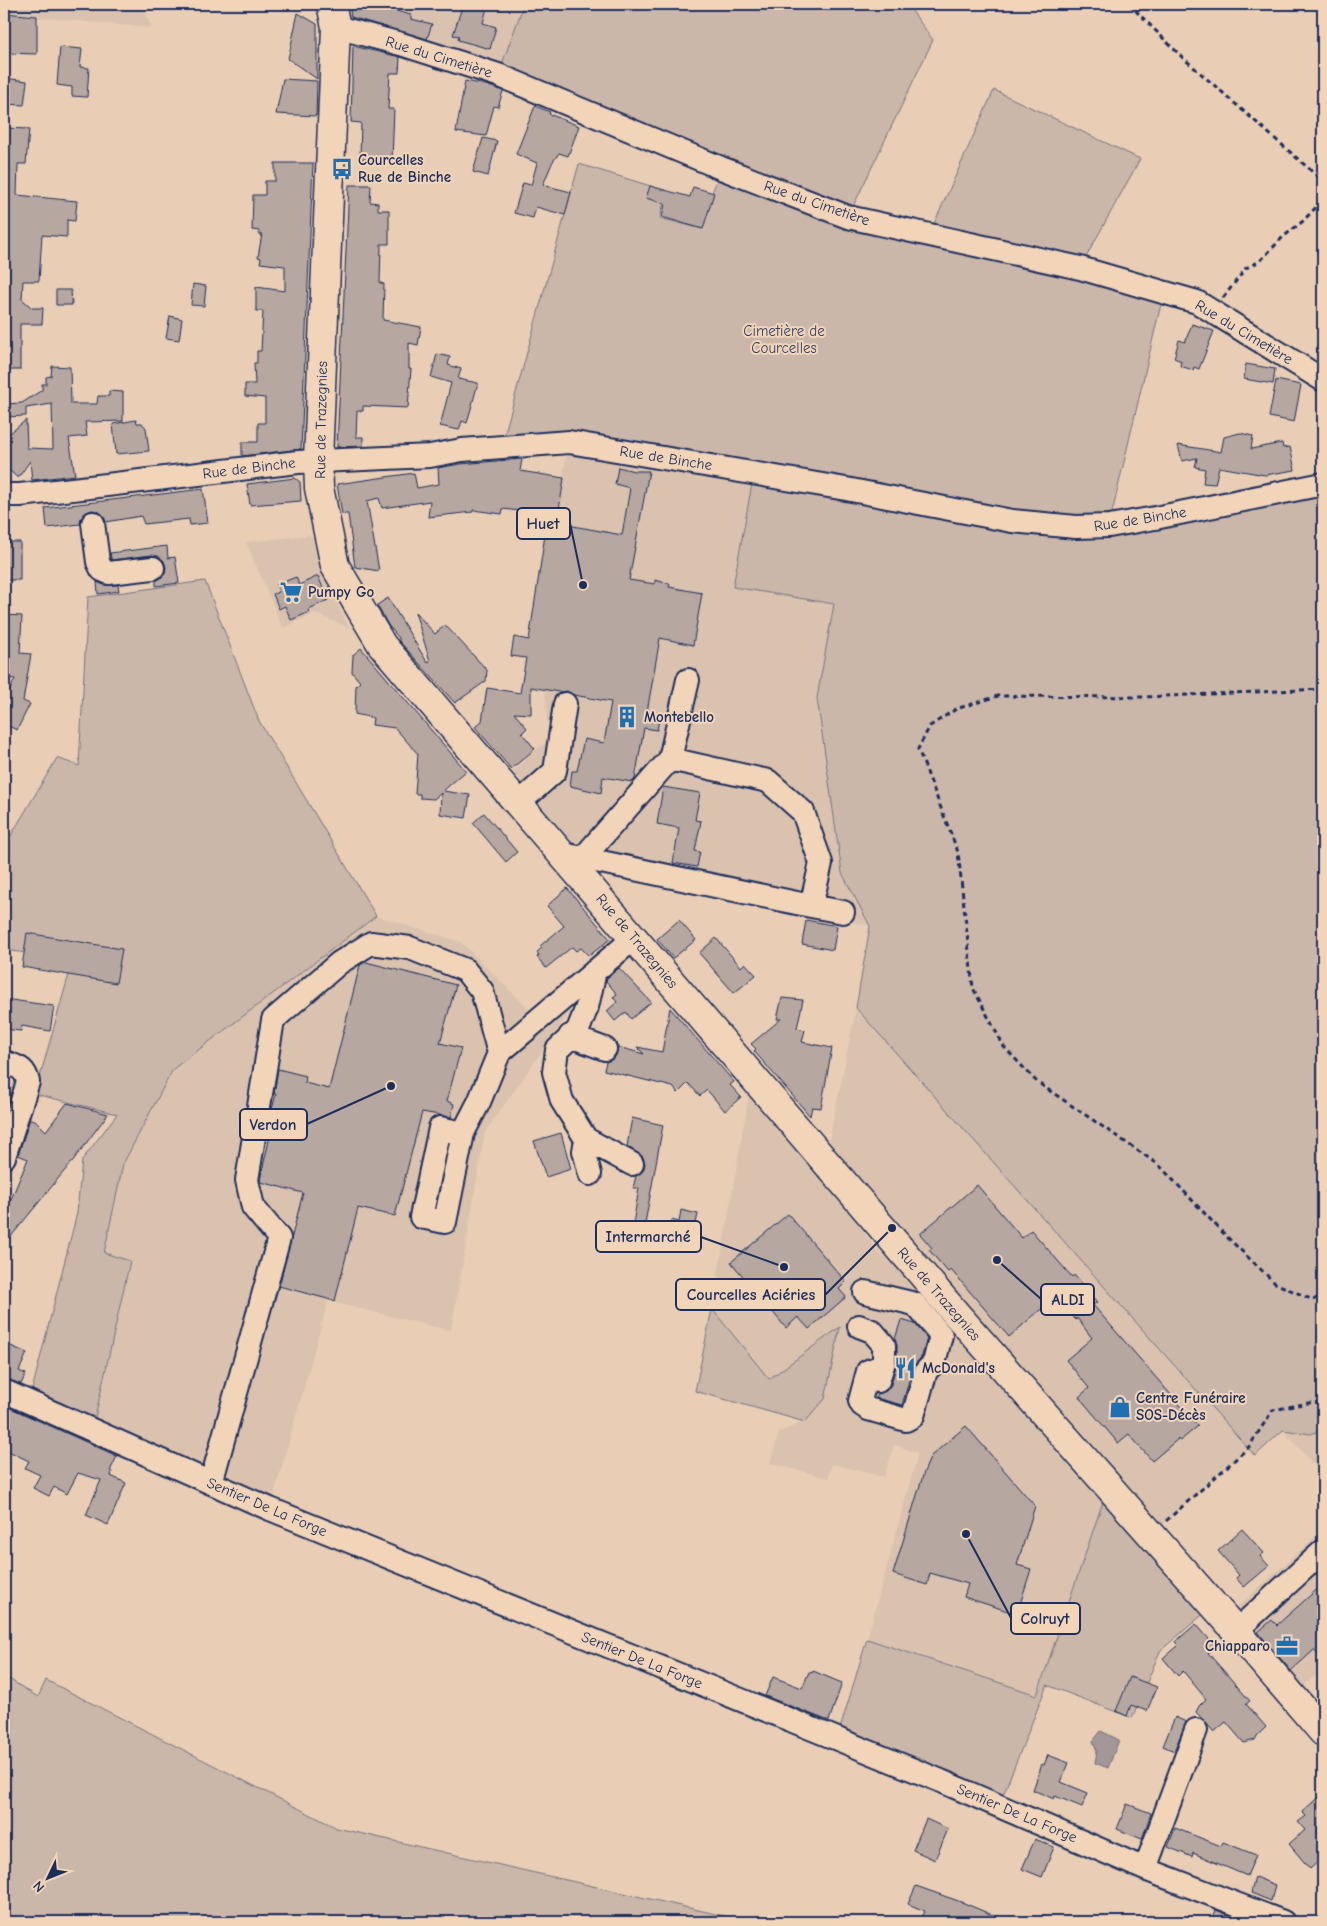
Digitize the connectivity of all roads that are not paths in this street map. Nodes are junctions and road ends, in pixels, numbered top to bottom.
1 (334, 16) edge
2 (1323, 380) edge
3 (318, 460) junction
4 (1323, 484) edge
5 (4, 495) edge
6 (92, 504) junction
7 (153, 568) dead end
8 (688, 680) dead end
9 (566, 704) dead end
10 (670, 759) junction
11 (519, 803) junction
12 (573, 856) junction
13 (812, 906) junction
14 (843, 912) dead end
15 (634, 938) junction
16 (595, 971) junction
17 (570, 1036) junction
18 (605, 1049) dead end
19 (499, 1053) junction
20 (4, 1062) edge
21 (463, 1133) dead end
22 (586, 1139) junction
23 (4, 1157) edge
24 (632, 1164) dead end
25 (590, 1174) dead end
26 (865, 1292) dead end
27 (859, 1326) dead end
28 (4, 1391) edge
29 (212, 1483) junction
30 (1323, 1551) edge
31 (1236, 1631) junction
32 (1196, 1730) dead end
33 (1323, 1732) edge
34 (1145, 1869) junction
35 (1283, 1922) edge

1 - 2 street, Rue du Cimetière
1 - 3 main road, Rue de Trazegnies
3 - 4 street, Rue de Binche
3 - 6 street, Rue de Binche
3 - 11 main road, Rue de Trazegnies
5 - 6 street, Rue de Binche
6 - 7 street
8 - 10 street
9 - 11 street
10 - 12 street
10 - 13 street
11 - 12 main road, Rue de Trazegnies
12 - 13 street
12 - 15 main road, Rue de Trazegnies
13 - 14 street
15 - 16 street
15 - 31 main road, Rue de Trazegnies
16 - 17 street
16 - 19 street
17 - 18 street
17 - 22 street
19 - 21 street
19 - 29 street
20 - 23 street
22 - 24 street
22 - 25 street
26 - 27 street
28 - 29 street, Sentier De La Forge
29 - 34 street, Sentier De La Forge
30 - 31 street
31 - 33 main road, Rue de Trazegnies
32 - 34 street
34 - 35 street, Sentier De La Forge

